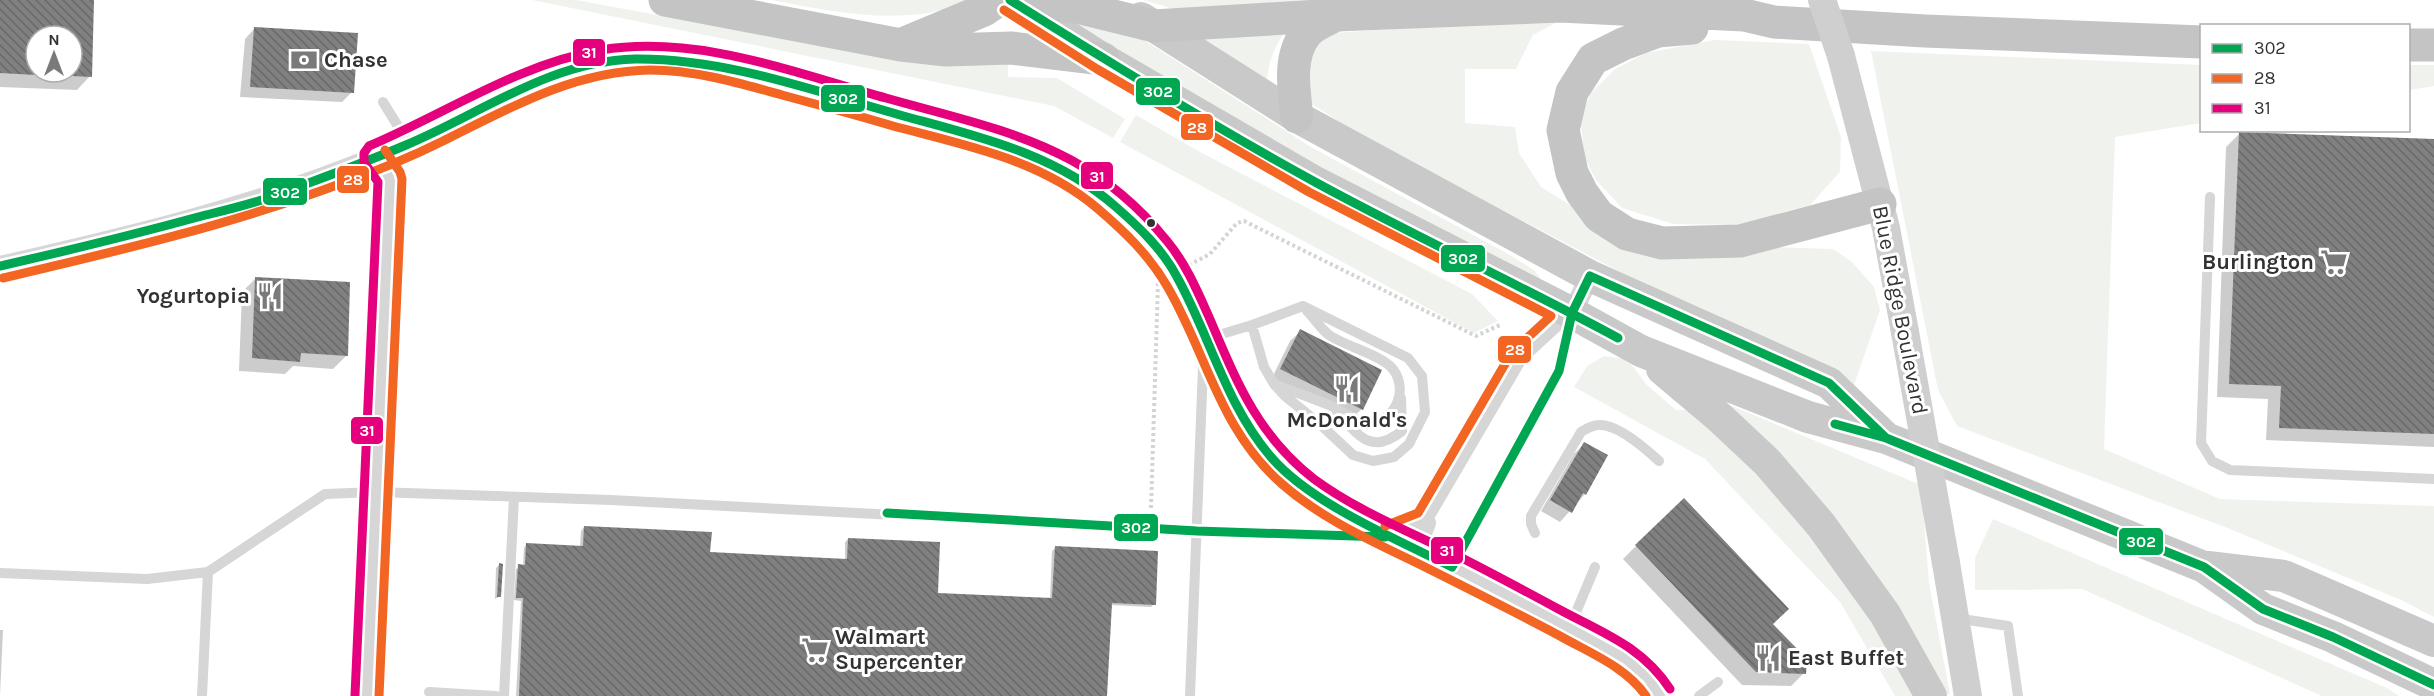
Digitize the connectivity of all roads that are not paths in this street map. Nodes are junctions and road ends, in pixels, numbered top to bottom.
1 (665, 0) edge
2 (999, 0) edge
3 (1011, 0) edge
4 (1030, 0) edge
5 (1113, 0) edge
6 (1822, 0) edge
7 (1336, 15) junction
8 (1774, 22) junction
9 (1154, 26) junction
10 (2200, 42) edge
11 (901, 45) junction
12 (2410, 45) edge
13 (2434, 45) edge
14 (1103, 58) junction
15 (383, 102) dead end
16 (1297, 117) junction
17 (409, 144) junction
18 (375, 157) junction
19 (2210, 197) dead end
20 (1880, 204) junction
21 (0, 266) edge
22 (1590, 276) junction
23 (1304, 306) junction
24 (1572, 313) junction
25 (1252, 325) junction
26 (1204, 339) junction
27 (1641, 351) junction
28 (1274, 384) junction
29 (1400, 393) junction
30 (1330, 406) junction
31 (1886, 438) junction
32 (1659, 461) dead end
33 (2434, 479) edge
34 (376, 492) junction
35 (514, 498) junction
36 (1426, 524) junction
37 (1197, 531) junction
38 (1535, 533) dead end
39 (1389, 537) junction
40 (1416, 549) junction
41 (1452, 567) junction
42 (1595, 567) dead end
43 (2204, 567) junction
44 (208, 572) junction
45 (0, 573) edge
46 (1955, 618) junction
47 (1569, 629) junction
48 (2434, 641) edge
49 (1718, 682) dead end
50 (2434, 685) edge
51 (429, 692) dead end
52 (202, 696) edge
53 (367, 696) edge
54 (490, 696) edge
55 (496, 696) edge
56 (504, 696) edge
57 (1190, 696) edge
58 (1660, 696) edge
59 (1700, 696) edge
60 (1931, 696) edge
61 (1968, 696) edge
62 (2018, 696) edge

1 - 11 highway
2 - 11 highway
3 - 14 main road
4 - 9 highway
5 - 9 main road
6 - 20 street, Blue Ridge Boulevard, bridge
7 - 8 highway
7 - 9 highway
7 - 16 highway
8 - 10 highway
8 - 20 highway
9 - 16 main road
11 - 14 highway
12 - 13 highway
14 - 24 main road
15 - 17 lane
16 - 22 main road
17 - 18 lane
17 - 26 lane
18 - 21 street
18 - 34 street
19 - 33 lane
20 - 46 street, Blue Ridge Boulevard, bridge
22 - 24 street
22 - 31 main road
23 - 25 lane
23 - 28 lane
23 - 29 lane
24 - 27 main road
24 - 36 lane
24 - 41 lane
25 - 26 lane
25 - 28 lane
26 - 37 lane
26 - 39 lane
27 - 31 main road
27 - 60 main road
28 - 30 lane
29 - 30 lane
29 - 30 lane
31 - 43 main road
32 - 38 lane
34 - 35 lane
34 - 44 lane
34 - 53 street
35 - 37 lane
35 - 56 lane
36 - 39 street
36 - 40 street
37 - 39 lane
37 - 57 lane
39 - 40 lane
40 - 41 lane
41 - 47 lane
42 - 47 lane
43 - 48 main road
43 - 50 main road
44 - 45 lane
44 - 52 lane
46 - 61 street, Blue Ridge Boulevard
46 - 62 lane
47 - 58 lane
49 - 59 lane
51 - 54 lane
54 - 55 lane

